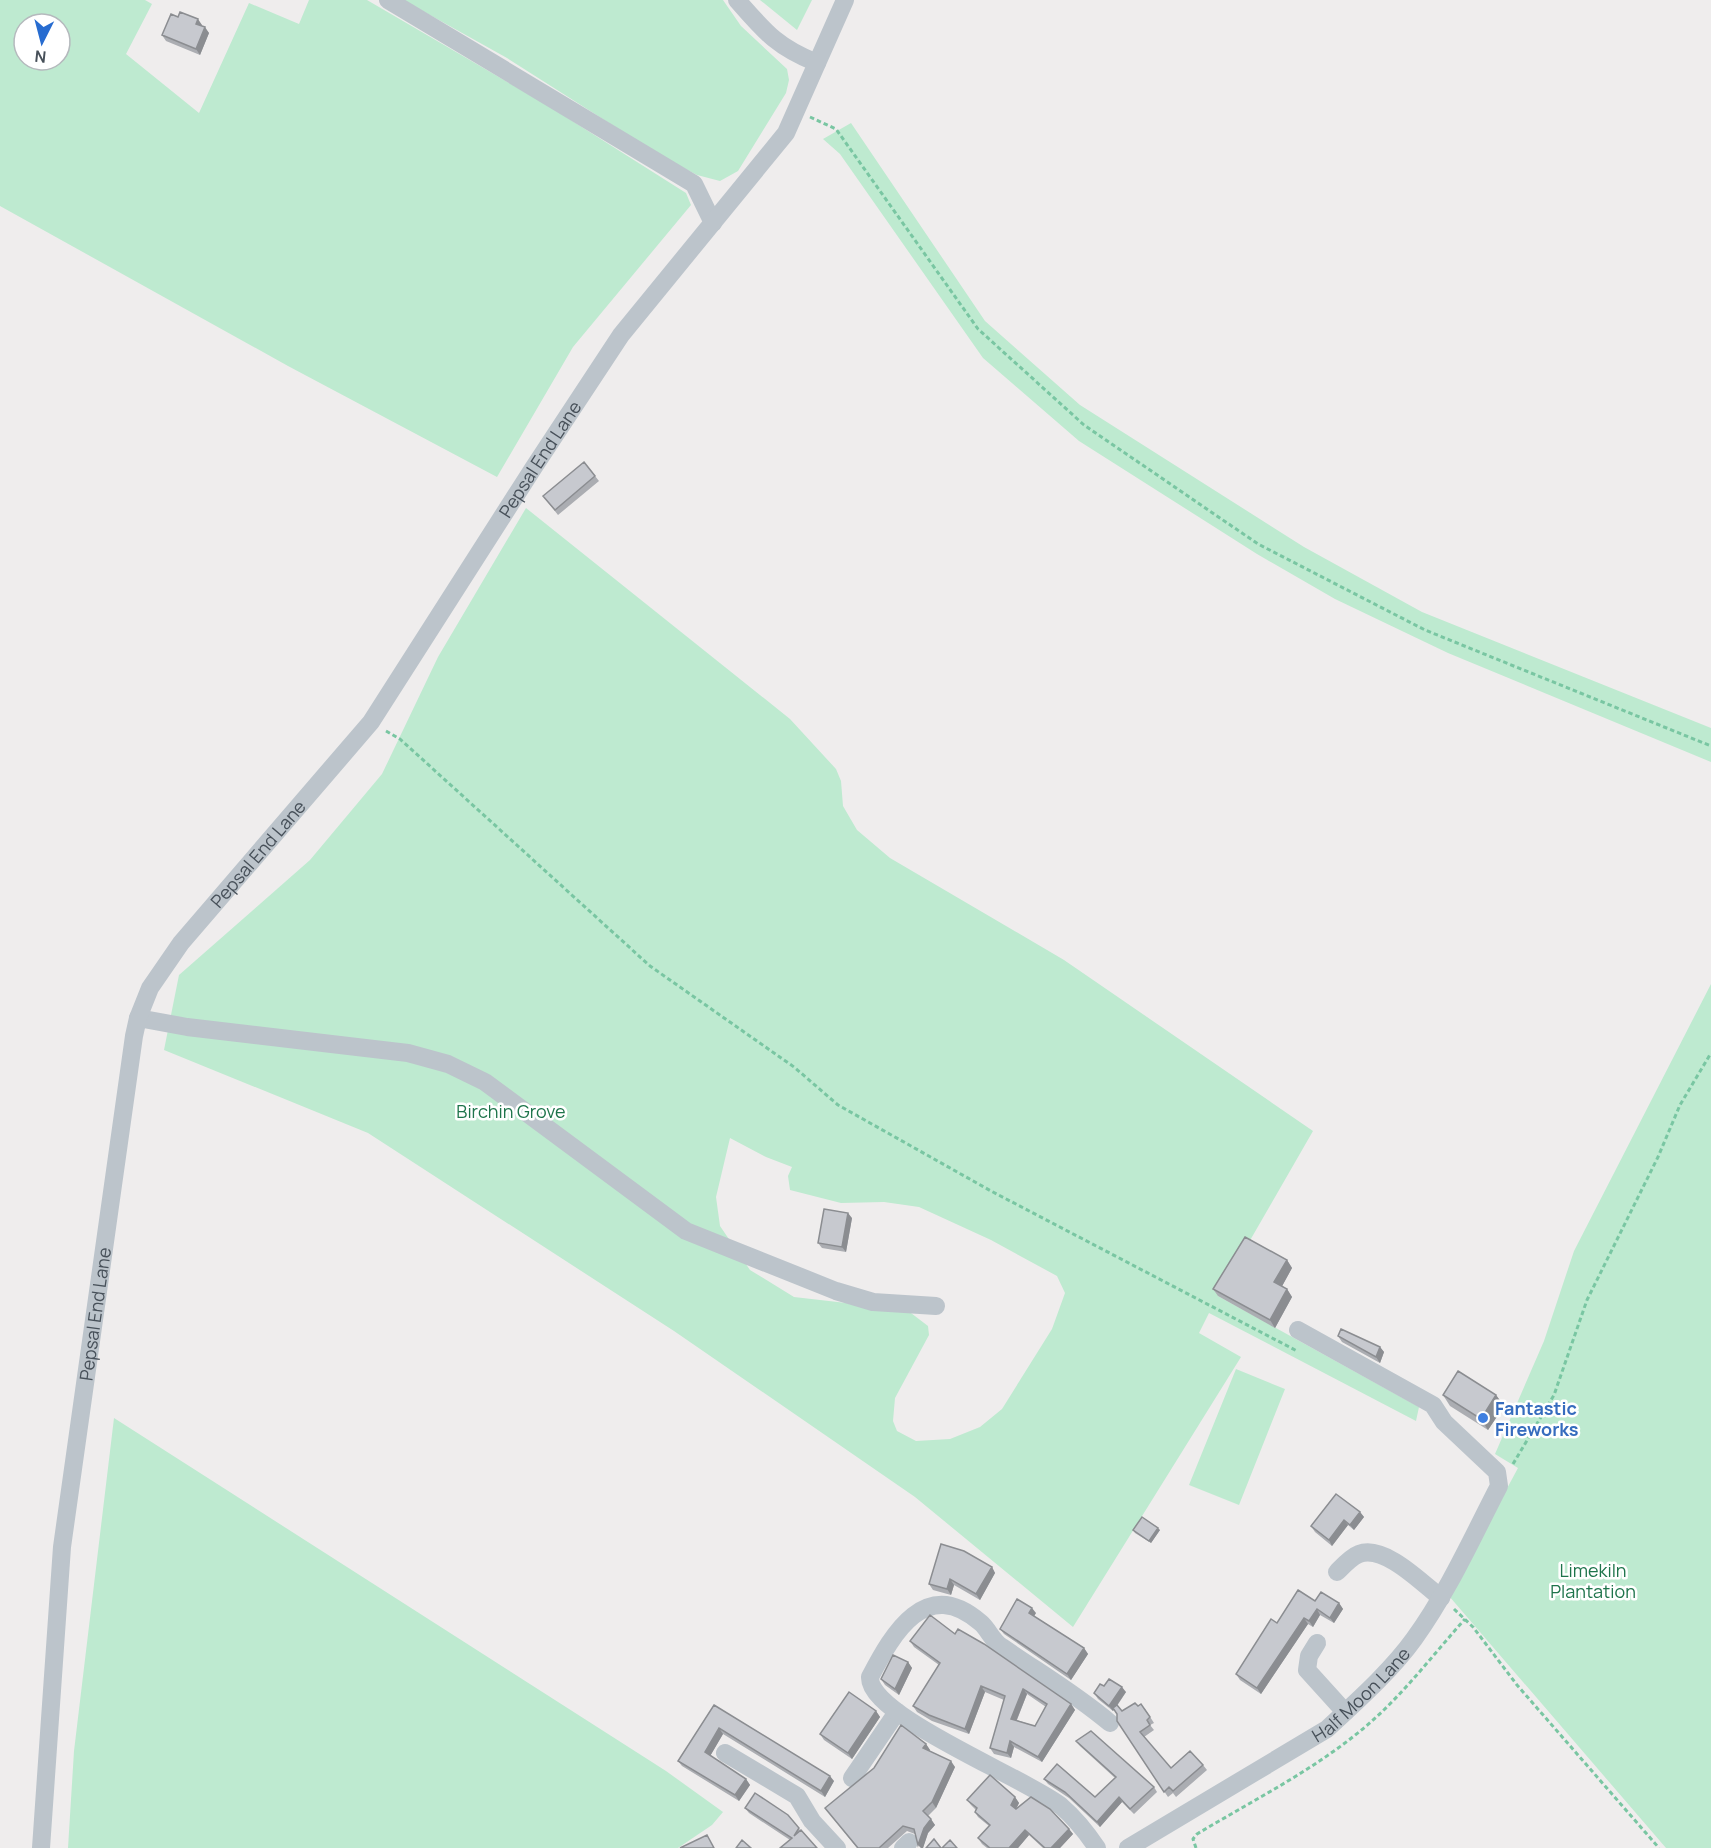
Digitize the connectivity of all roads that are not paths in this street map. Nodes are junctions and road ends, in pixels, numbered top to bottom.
1 (388, 0) edge
2 (737, 0) edge
3 (845, 0) edge
4 (817, 63) junction
5 (713, 223) junction
6 (138, 1018) junction
7 (936, 1306) dead end
8 (1298, 1330) dead end
9 (1337, 1572) dead end
10 (1441, 1598) junction
11 (1317, 1642) dead end
12 (897, 1712) junction
13 (1345, 1712) junction
14 (1110, 1723) dead end
15 (725, 1753) dead end
16 (852, 1778) dead end
17 (41, 1848) edge
18 (837, 1848) edge
19 (1097, 1848) edge
20 (1129, 1848) edge

1 - 5 street
2 - 4 street
3 - 4 street, Pepsal End Lane
4 - 5 street, Pepsal End Lane
5 - 6 street, Pepsal End Lane
6 - 7 street
6 - 17 street, Pepsal End Lane
8 - 10 street, Half Moon Lane
9 - 10 street
10 - 13 street, Half Moon Lane
11 - 13 street
12 - 14 street
12 - 16 street
12 - 19 street
13 - 20 street, Half Moon Lane
15 - 18 street

